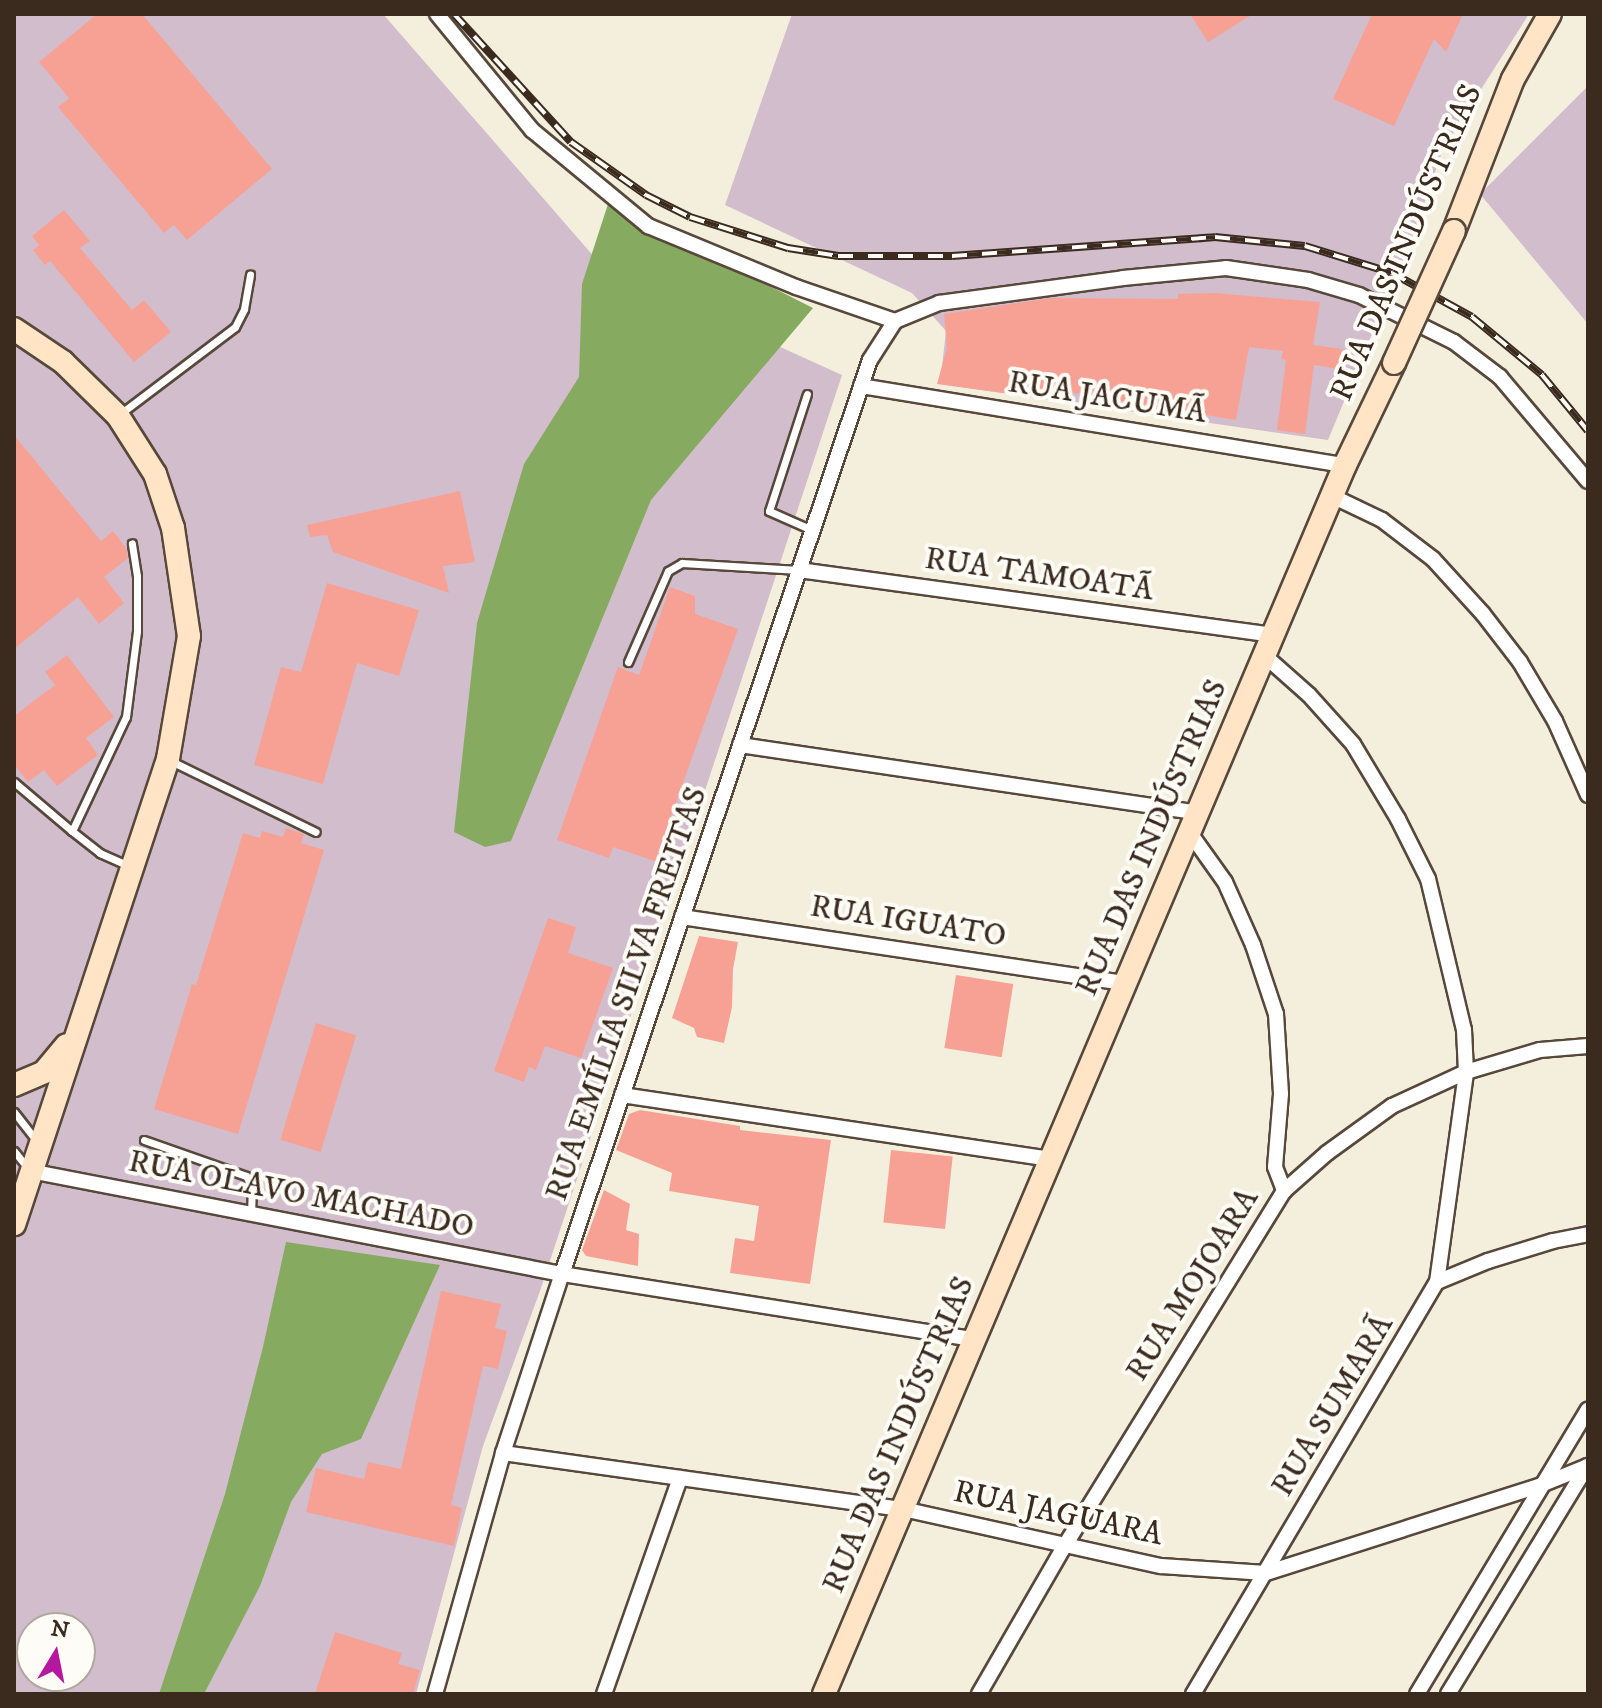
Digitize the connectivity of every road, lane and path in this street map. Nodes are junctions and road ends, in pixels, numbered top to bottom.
1 (437, 14) edge
2 (1550, 14) edge
3 (250, 275) dead end
4 (895, 321) junction
5 (14, 329) edge
6 (861, 386) junction
7 (807, 394) dead end
8 (118, 416) junction
9 (1345, 465) junction
10 (1588, 481) edge
11 (1332, 496) junction
12 (812, 530) junction
13 (132, 543) dead end
14 (799, 570) junction
15 (1268, 645) junction
16 (628, 662) dead end
17 (740, 745) junction
18 (168, 759) junction
19 (14, 782) edge
20 (1588, 795) edge
21 (1194, 823) junction
22 (72, 831) junction
23 (316, 832) dead end
24 (131, 867) junction
25 (682, 917) junction
26 (1125, 983) junction
27 (76, 1035) junction
28 (1588, 1046) edge
29 (1466, 1072) junction
30 (14, 1085) edge
31 (622, 1095) junction
32 (14, 1112) edge
33 (144, 1140) dead end
34 (40, 1144) junction
35 (14, 1151) edge
36 (1050, 1159) junction
37 (30, 1171) junction
38 (1284, 1191) junction
39 (251, 1214) junction
40 (14, 1224) edge
41 (1588, 1234) edge
42 (562, 1274) junction
43 (1437, 1282) junction
44 (974, 1339) junction
45 (1588, 1409) edge
46 (503, 1453) junction
47 (1588, 1466) edge
48 (680, 1478) junction
49 (1541, 1485) junction
50 (903, 1509) junction
51 (1064, 1547) junction
52 (1266, 1573) junction
53 (435, 1694) edge
54 (604, 1694) edge
55 (824, 1694) edge
56 (979, 1694) edge
57 (1193, 1694) edge
58 (1417, 1694) edge
59 (1448, 1694) edge

1 - 4 street
2 - 9 street, RUA DAS INDÚSTRIAS, bridge
3 - 8 lane
4 - 6 street, RUA EMÍLIA SILVA FREITAS
4 - 10 street
5 - 8 street
6 - 9 street, RUA JACUMÃ
6 - 12 street, RUA EMÍLIA SILVA FREITAS
7 - 12 lane
8 - 18 street
9 - 11 street, RUA DAS INDÚSTRIAS
11 - 15 street, RUA DAS INDÚSTRIAS
11 - 20 street
12 - 14 street, RUA EMÍLIA SILVA FREITAS
13 - 22 lane
14 - 15 street, RUA TAMOATÃ
14 - 16 lane
14 - 17 street, RUA EMÍLIA SILVA FREITAS
15 - 21 street, RUA DAS INDÚSTRIAS
15 - 29 street
17 - 21 street
17 - 25 street, RUA EMÍLIA SILVA FREITAS
18 - 23 lane
18 - 24 street
19 - 22 lane
21 - 26 street, RUA DAS INDÚSTRIAS
21 - 38 street, RUA MOJOARA
22 - 24 lane
24 - 27 street
25 - 26 street, RUA IGUATO
25 - 31 street, RUA EMÍLIA SILVA FREITAS
26 - 36 street, RUA DAS INDÚSTRIAS
27 - 30 street
27 - 34 street
28 - 29 street
29 - 38 street
29 - 43 street
31 - 36 street
31 - 42 street, RUA EMÍLIA SILVA FREITAS
32 - 34 lane
33 - 39 lane
34 - 37 street
35 - 37 lane
36 - 44 street, RUA DAS INDÚSTRIAS
37 - 39 street, RUA OLAVO MACHADO
37 - 40 street
38 - 51 street, RUA MOJOARA
39 - 42 street, RUA OLAVO MACHADO
41 - 43 street
42 - 44 street, RUA OLAVO MACHADO
42 - 46 street, RUA EMÍLIA SILVA FREITAS
43 - 52 street, RUA SUMARÃ
44 - 50 street, RUA DAS INDÚSTRIAS
45 - 49 street
46 - 48 street, RUA JAGUARA
46 - 53 street, RUA EMÍLIA SILVA FREITAS
47 - 49 street, RUA JAGUARA
47 - 59 street
48 - 50 street, RUA JAGUARA
48 - 54 street
49 - 52 street, RUA JAGUARA
49 - 58 street
50 - 51 street, RUA JAGUARA
50 - 55 street, RUA DAS INDÚSTRIAS
51 - 52 street, RUA JAGUARA
51 - 56 street, RUA MOJOARA
52 - 57 street, RUA SUMARÃ

